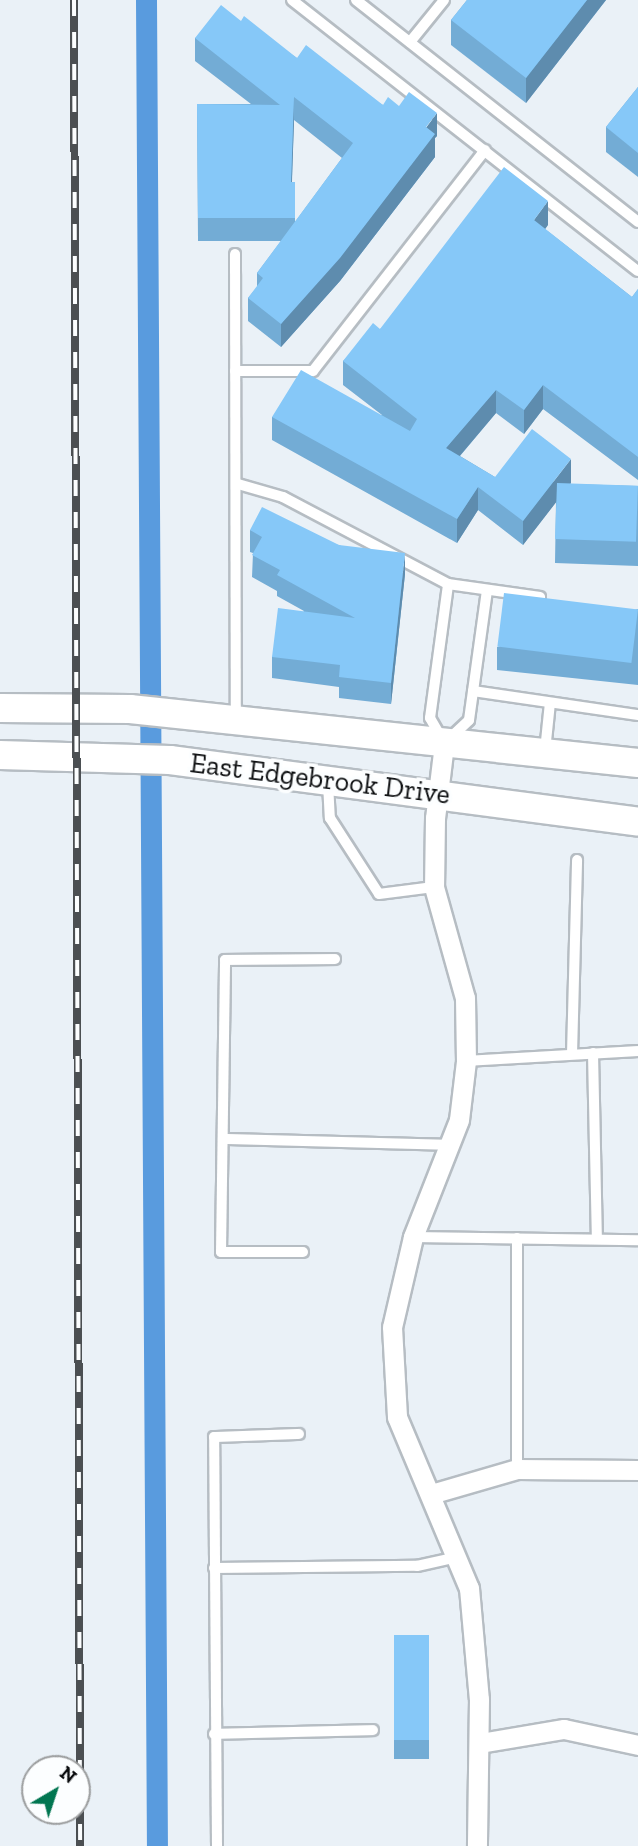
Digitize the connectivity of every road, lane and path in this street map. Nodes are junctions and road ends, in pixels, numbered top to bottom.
1 (292, 0) edge
2 (356, 0) edge
3 (444, 0) edge
4 (410, 43) junction
5 (485, 150) junction
6 (638, 222) edge
7 (235, 254) dead end
8 (638, 271) edge
9 (235, 371) junction
10 (237, 484) junction
11 (448, 584) junction
12 (486, 591) junction
13 (559, 600) edge
14 (473, 691) junction
15 (550, 703) junction
16 (0, 708) edge
17 (638, 716) edge
18 (236, 719) junction
19 (444, 744) junction
20 (545, 754) junction
21 (0, 755) edge
22 (638, 763) edge
23 (327, 780) junction
24 (438, 794) junction
25 (638, 822) edge
26 (578, 860) dead end
27 (434, 887) junction
28 (335, 959) dead end
29 (638, 1051) edge
30 (593, 1053) junction
31 (572, 1054) junction
32 (466, 1061) junction
33 (223, 1139) junction
34 (451, 1145) junction
35 (413, 1237) junction
36 (517, 1238) junction
37 (597, 1239) junction
38 (638, 1240) edge
39 (303, 1252) dead end
40 (299, 1434) dead end
41 (517, 1469) junction
42 (638, 1470) edge
43 (431, 1494) junction
44 (459, 1556) junction
45 (214, 1568) junction
46 (373, 1730) dead end
47 (214, 1734) junction
48 (480, 1743) junction
49 (638, 1745) edge
50 (217, 1846) edge
51 (477, 1846) edge

1 - 5 lane
2 - 4 lane
3 - 4 lane
4 - 6 lane
5 - 8 lane
5 - 9 lane
7 - 9 lane
9 - 10 lane
10 - 11 lane
10 - 18 lane
11 - 12 lane
11 - 19 lane
12 - 13 lane
12 - 14 lane
14 - 15 lane
14 - 19 lane
15 - 17 lane
15 - 20 lane
16 - 18 main road, East Edgebrook Drive
18 - 19 main road, East Edgebrook Drive
19 - 20 main road, East Edgebrook Drive
19 - 24 street
20 - 22 main road, East Edgebrook Drive
21 - 23 main road, East Edgebrook Drive
23 - 24 main road, East Edgebrook Drive
23 - 27 lane
24 - 25 main road, East Edgebrook Drive
24 - 27 street
26 - 31 lane
27 - 32 street
28 - 33 lane
29 - 30 lane
30 - 31 lane
30 - 37 lane
31 - 32 lane
32 - 34 street
33 - 34 lane
33 - 39 lane
34 - 35 street
35 - 36 lane
35 - 43 street
36 - 37 lane
36 - 41 lane
37 - 38 lane
40 - 45 lane
41 - 42 street
41 - 43 street
43 - 44 street
44 - 45 lane
44 - 48 street
45 - 47 lane
46 - 47 lane
47 - 50 lane
48 - 49 street
48 - 51 street

